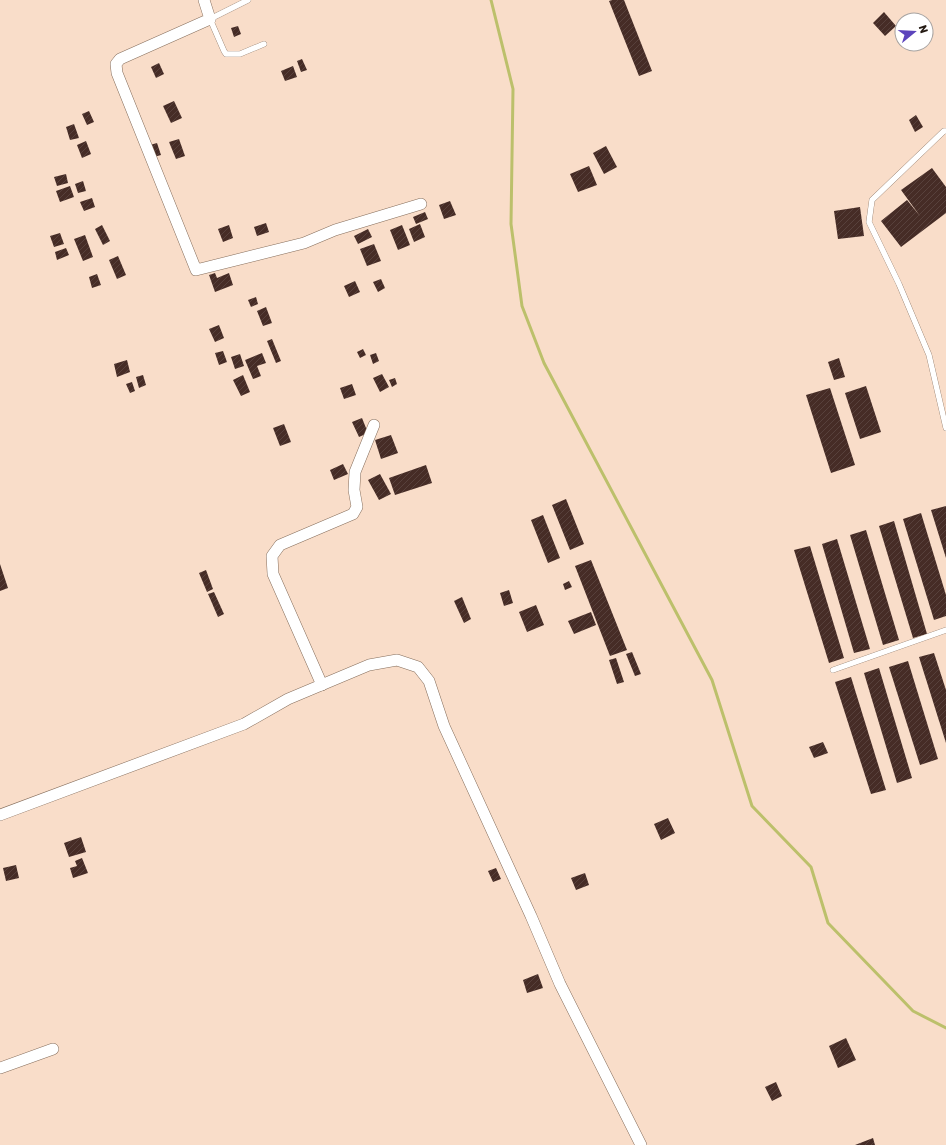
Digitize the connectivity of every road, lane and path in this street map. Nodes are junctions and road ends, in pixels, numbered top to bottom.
1 (204, 0) edge
2 (248, 0) edge
3 (210, 19) junction
4 (264, 44) dead end
5 (946, 131) edge
6 (421, 204) dead end
7 (374, 425) dead end
8 (946, 428) edge
9 (946, 630) edge
10 (833, 670) dead end
11 (322, 685) junction
12 (0, 815) edge
13 (53, 1049) dead end
14 (0, 1068) edge
15 (641, 1145) edge

1 - 3 street
2 - 3 lane
3 - 4 lane
3 - 6 street
5 - 8 lane
7 - 11 street
9 - 10 lane
11 - 12 street
11 - 15 street
13 - 14 street

